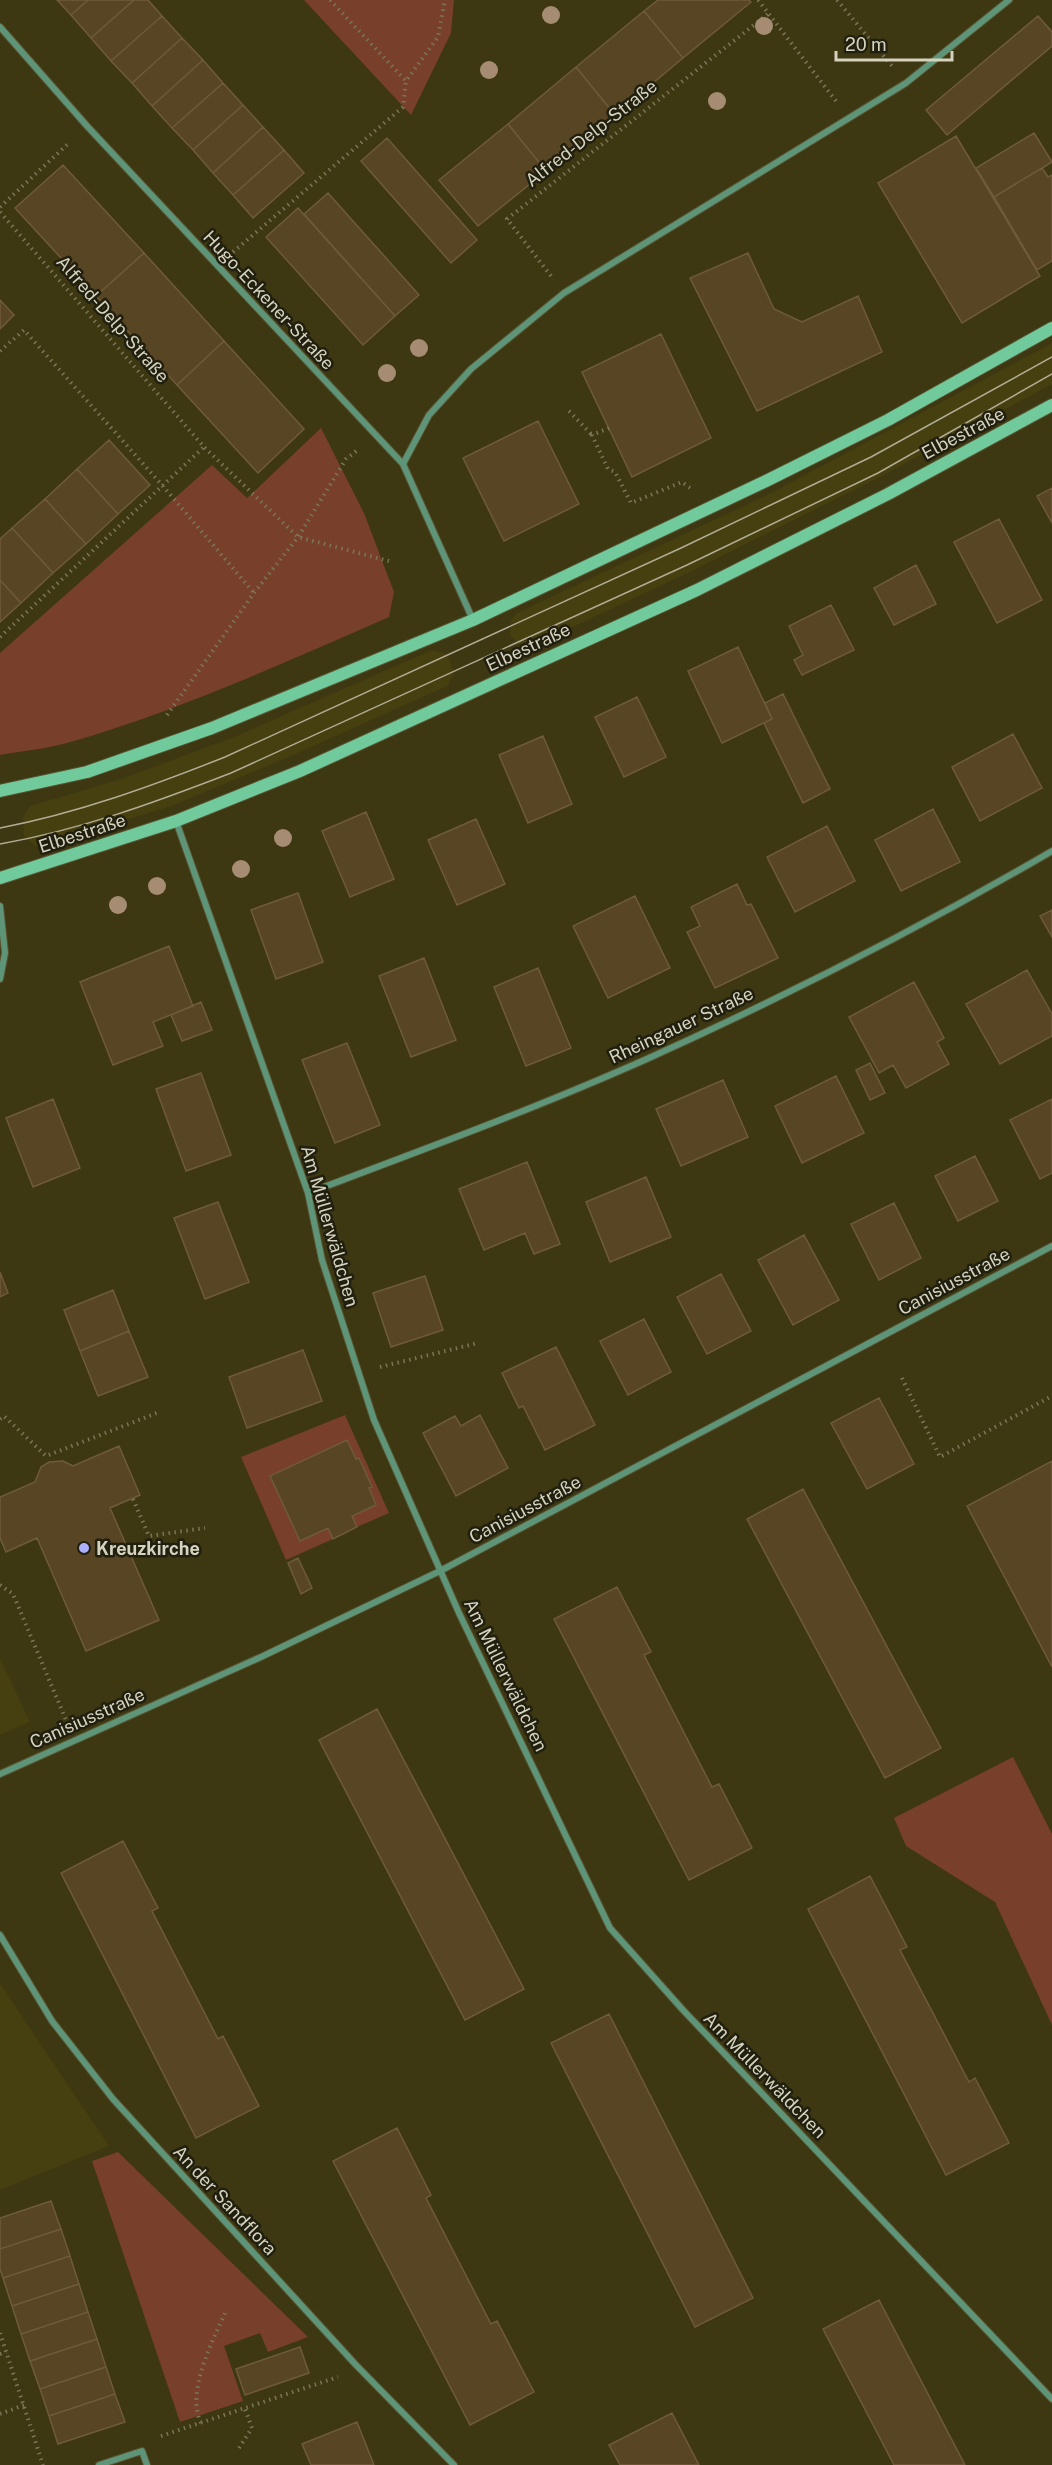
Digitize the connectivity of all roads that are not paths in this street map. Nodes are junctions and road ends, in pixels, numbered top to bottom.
1 (994, 0) edge
2 (1009, 0) edge
3 (1000, 7) junction
4 (0, 27) edge
5 (1052, 328) edge
6 (1052, 405) edge
7 (403, 464) junction
8 (473, 620) junction
9 (0, 791) edge
10 (176, 821) junction
11 (1052, 851) edge
12 (0, 878) edge
13 (0, 906) edge
14 (0, 979) edge
15 (308, 1193) junction
16 (1052, 1246) edge
17 (440, 1571) junction
18 (0, 1774) edge
19 (0, 1935) edge
20 (1052, 2399) edge
21 (99, 2465) edge
22 (147, 2465) edge
23 (454, 2465) edge

1 - 3 street
2 - 3 street
3 - 7 street
4 - 7 street, Hugo-Eckener-Straße
5 - 8 main road
6 - 10 main road, Elbestraße
7 - 8 street, Hugo-Eckener-Straße
8 - 9 main road
10 - 12 main road, Elbestraße
10 - 15 street, Am Müllerwäldchen
11 - 15 street, Rheingauer Straße
13 - 14 street
15 - 17 street, Am Müllerwäldchen
16 - 17 street, Canisiusstraße
17 - 18 street, Canisiusstraße
17 - 20 street, Am Müllerwäldchen
19 - 23 street, An der Sandflora
21 - 22 street

